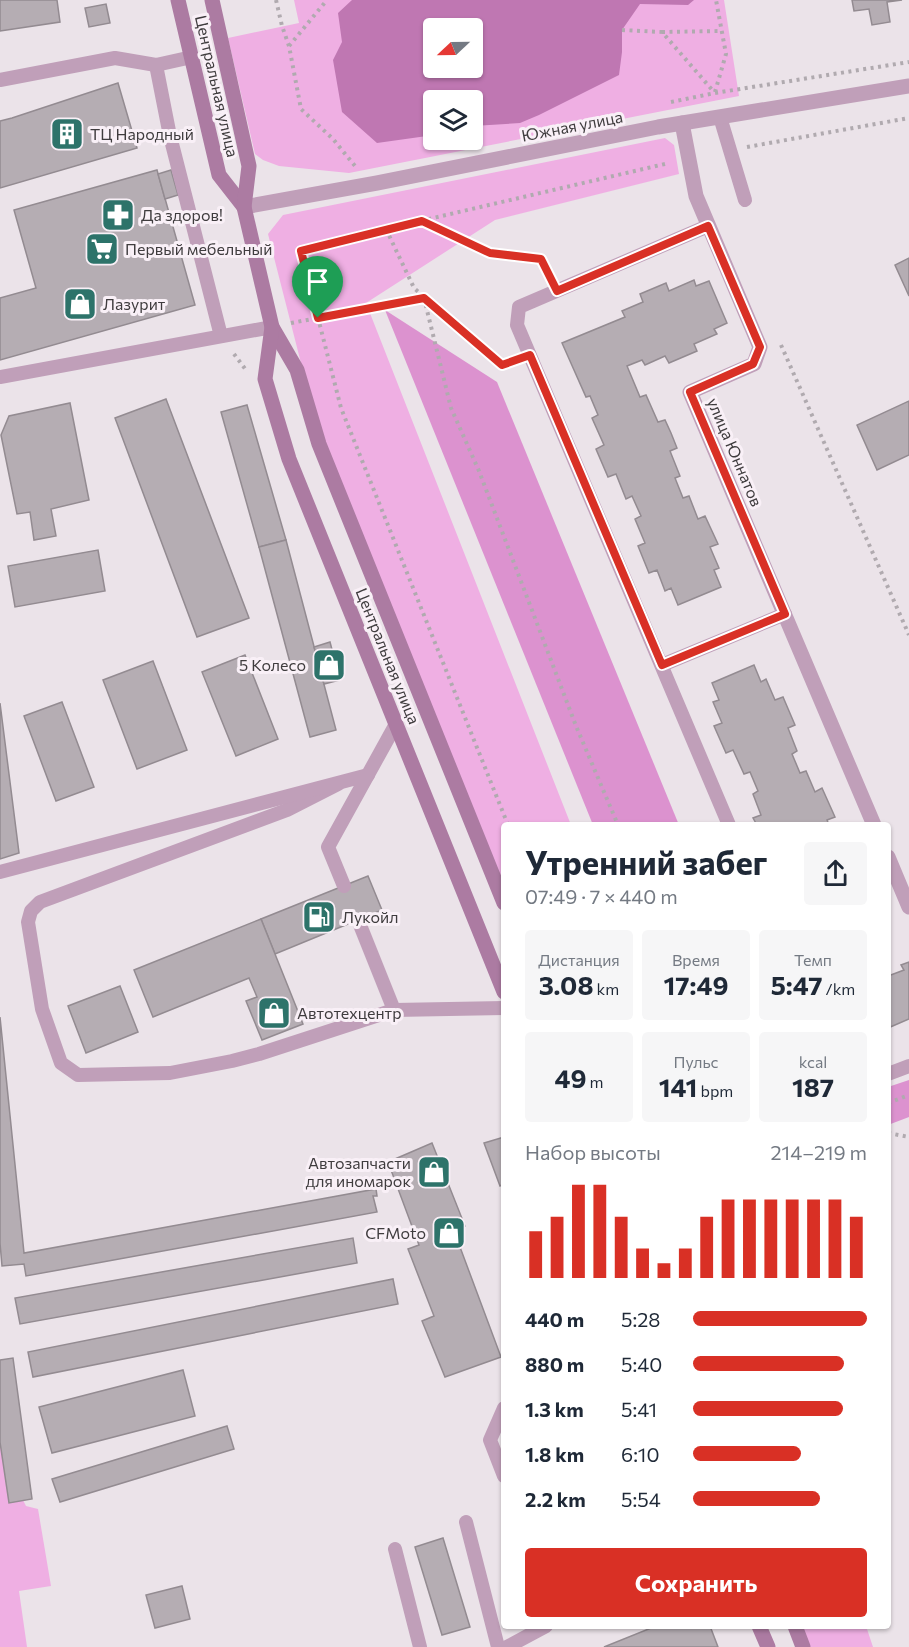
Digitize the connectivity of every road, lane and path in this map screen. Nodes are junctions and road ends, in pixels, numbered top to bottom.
1 (178, 0) edge
2 (212, 0) edge
3 (276, 0) edge
4 (327, 0) edge
5 (716, 0) edge
6 (622, 30) dead end
7 (722, 31) junction
8 (662, 32) junction
9 (289, 46) junction
10 (192, 57) junction
11 (909, 62) edge
12 (156, 65) junction
13 (0, 80) edge
14 (909, 86) edge
15 (715, 93) junction
16 (661, 104) dead end
17 (720, 117) junction
18 (909, 118) edge
19 (682, 123) junction
20 (730, 150) junction
21 (689, 158) junction
22 (357, 168) dead end
23 (745, 200) dead end
24 (244, 207) junction
25 (422, 221) junction
26 (708, 226) junction
27 (386, 229) junction
28 (557, 291) junction
29 (424, 298) junction
30 (318, 318) junction
31 (272, 327) junction
32 (221, 336) junction
33 (780, 344) dead end
34 (530, 355) junction
35 (0, 377) edge
36 (785, 614) junction
37 (909, 635) edge
38 (662, 665) junction
39 (396, 724) junction
40 (368, 775) junction
41 (338, 784) junction
42 (507, 822) edge
43 (617, 822) edge
44 (728, 822) edge
45 (873, 822) edge
46 (891, 864) edge
47 (0, 872) edge
48 (344, 886) dead end
49 (501, 896) edge
50 (909, 907) edge
51 (358, 920) dead end
52 (501, 985) edge
53 (501, 1008) edge
54 (394, 1010) junction
55 (909, 1066) edge
56 (891, 1073) edge
57 (909, 1095) edge
58 (891, 1102) edge
59 (891, 1134) edge
60 (909, 1137) edge
61 (501, 1415) edge
62 (501, 1468) edge
63 (466, 1522) dead end
64 (395, 1549) dead end
65 (540, 1629) edge
66 (760, 1629) edge
67 (796, 1629) edge
68 (420, 1647) edge
69 (498, 1647) edge
70 (507, 1647) edge
71 (768, 1647) edge
72 (803, 1647) edge

1 - 10 main road, Центральная улица
2 - 24 main road, Центральная улица
3 - 9 path
4 - 9 path
5 - 7 path
6 - 8 path
7 - 8 path
7 - 15 path
8 - 15 path
9 - 22 path
10 - 12 lane
10 - 24 main road, Центральная улица
11 - 15 path
12 - 13 lane
12 - 32 lane
14 - 17 street, Южная улица
15 - 16 path
17 - 19 street, Южная улица
17 - 20 lane
18 - 20 path
19 - 21 street, улица Юннатов
19 - 24 street, Южная улица
20 - 23 lane
21 - 25 path
21 - 26 street, улица Юннатов
24 - 31 main road, Центральная улица
25 - 27 path
25 - 28 path
26 - 28 lane
26 - 36 street, улица Юннатов
27 - 29 path
27 - 30 path
28 - 34 lane
29 - 30 path
29 - 34 path
29 - 43 path
30 - 31 path
30 - 42 path
31 - 32 lane
31 - 39 main road, Центральная улица
31 - 49 main road, Центральная улица
32 - 35 lane
33 - 37 path
34 - 38 lane
36 - 38 lane
36 - 45 street, улица Юннатов
38 - 44 lane
39 - 40 lane
39 - 52 main road, Центральная улица
40 - 41 lane
40 - 48 lane
41 - 47 lane
41 - 54 lane
46 - 50 street
51 - 54 lane
53 - 54 lane
55 - 56 lane
57 - 58 path
59 - 60 path
61 - 62 lane
63 - 69 lane
64 - 68 lane
65 - 70 lane
66 - 71 main road
67 - 72 main road

